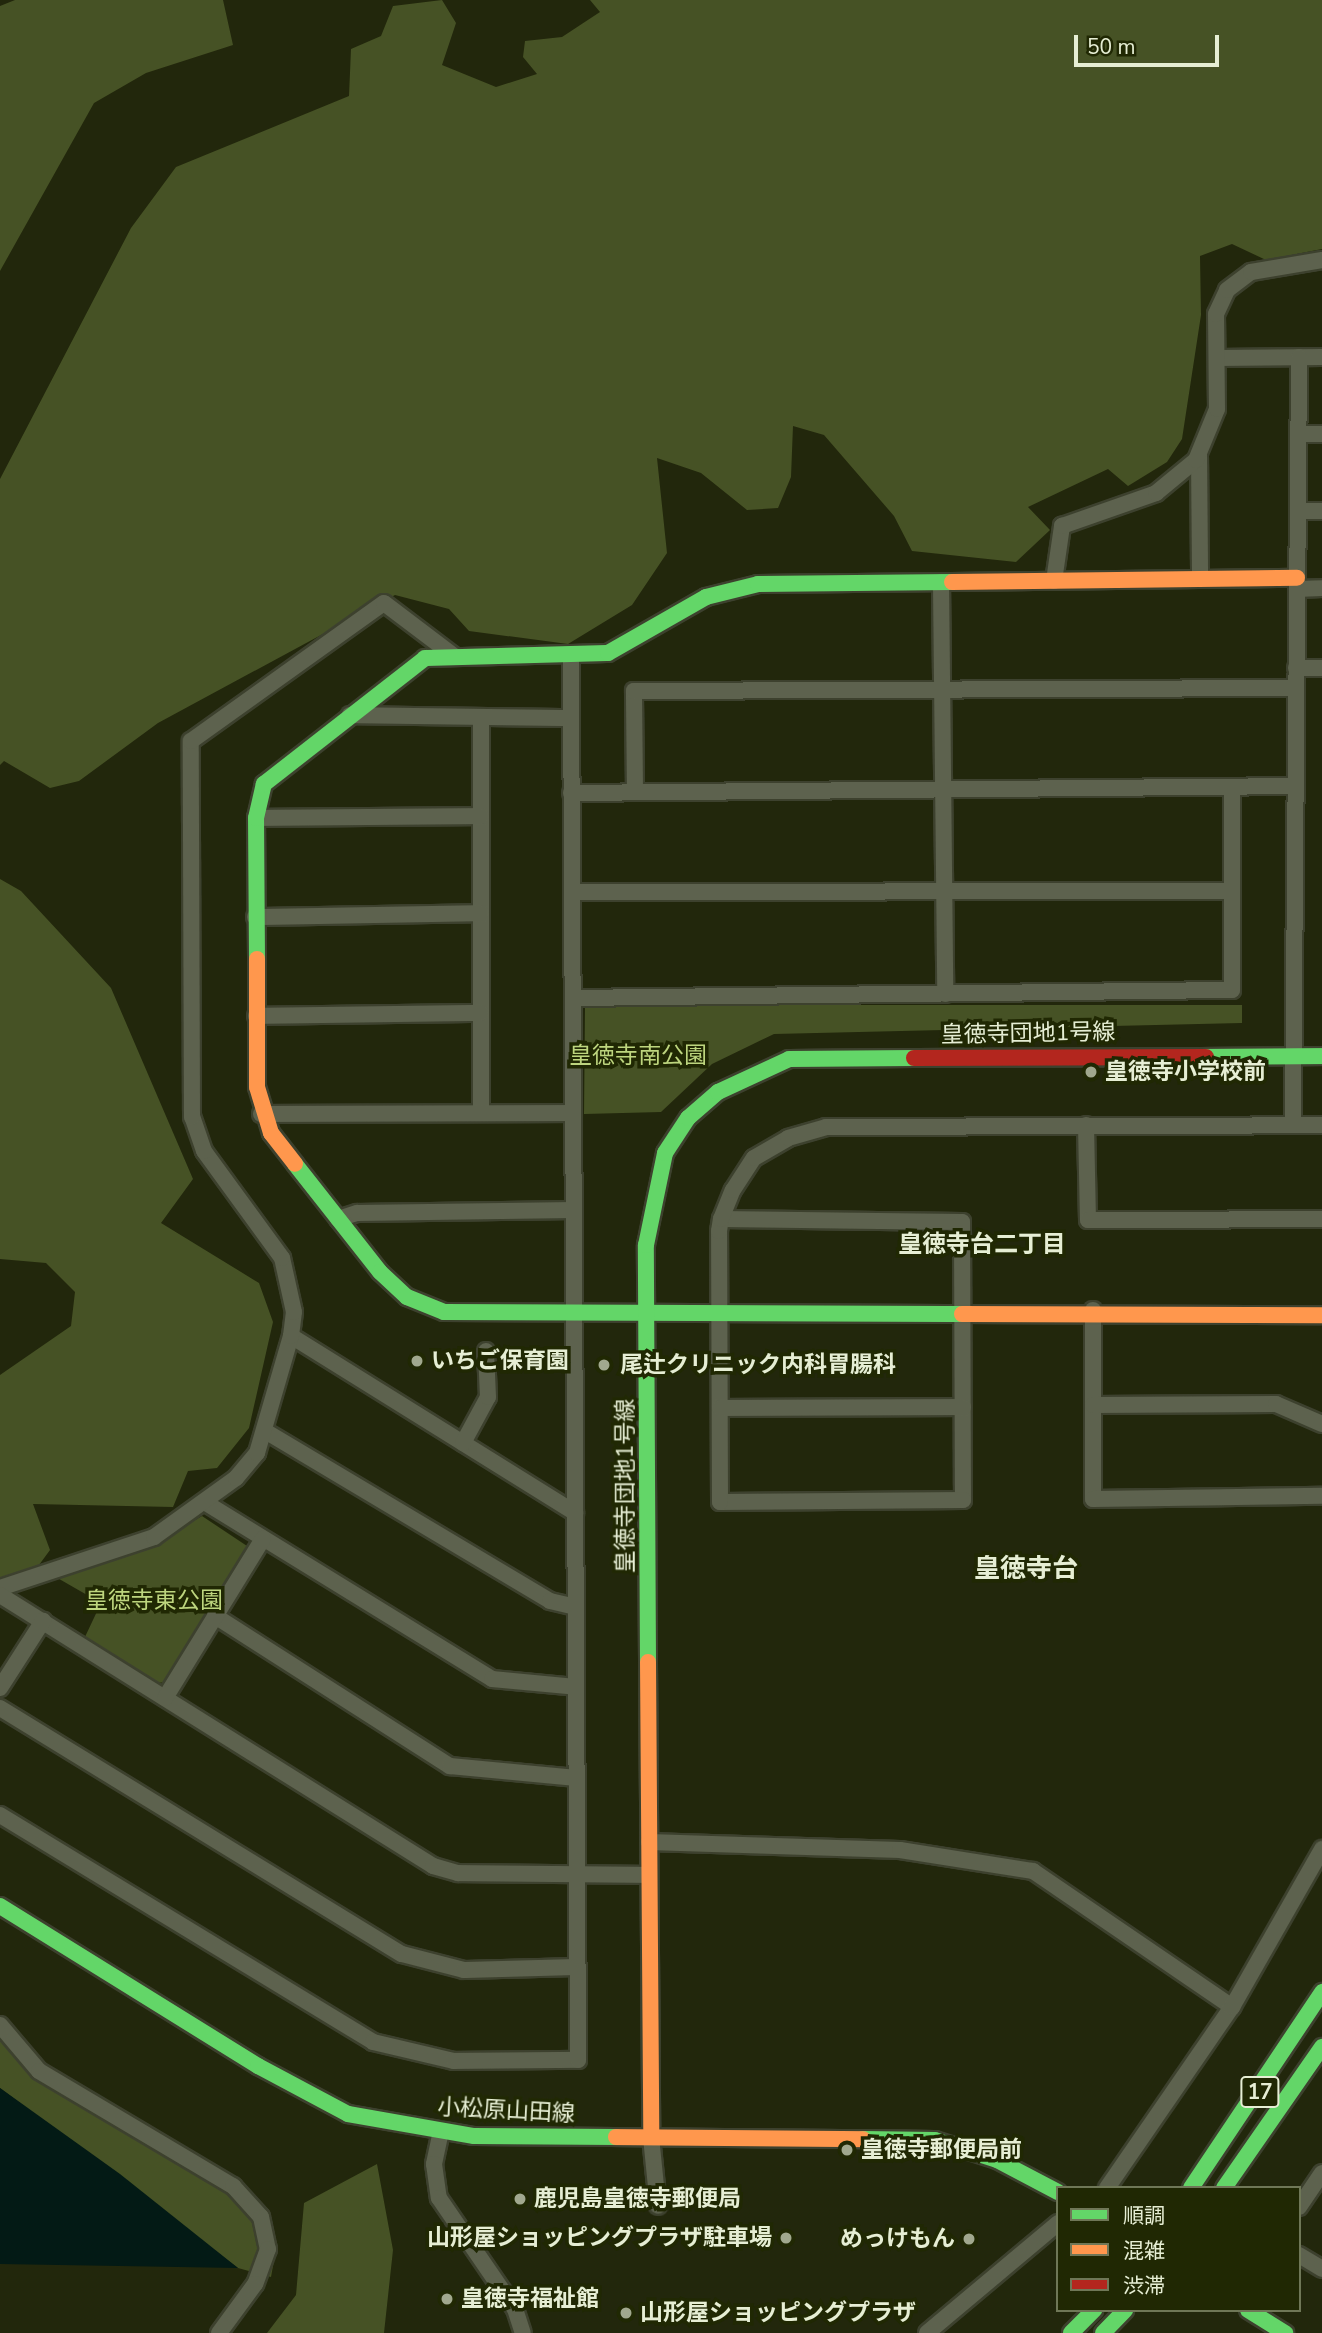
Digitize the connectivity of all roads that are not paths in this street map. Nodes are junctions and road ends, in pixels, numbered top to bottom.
1 (1322, 260) edge
2 (1299, 357) junction
3 (1322, 357) edge
4 (1217, 358) junction
5 (1298, 434) junction
6 (1322, 434) edge
7 (1199, 454) junction
8 (1298, 511) junction
9 (1322, 511) edge
10 (1200, 579) junction
11 (1055, 581) junction
12 (941, 582) junction
13 (1297, 583) junction
14 (1322, 588) edge
15 (454, 656) junction
16 (571, 656) junction
17 (1296, 668) junction
18 (1322, 668) edge
19 (1296, 688) junction
20 (942, 690) junction
21 (348, 715) junction
22 (481, 718) junction
23 (571, 718) junction
24 (1295, 786) junction
25 (1233, 787) junction
26 (943, 789) junction
27 (635, 792) junction
28 (571, 793) junction
29 (481, 816) junction
30 (256, 818) junction
31 (944, 891) junction
32 (1233, 891) junction
33 (572, 892) junction
34 (481, 912) junction
35 (255, 917) junction
36 (945, 994) junction
37 (573, 998) junction
38 (481, 1013) junction
39 (256, 1016) junction
40 (1293, 1054) junction
41 (1322, 1056) edge
42 (481, 1113) junction
43 (573, 1113) junction
44 (261, 1114) junction
45 (1293, 1124) junction
46 (1086, 1125) junction
47 (1322, 1125) edge
48 (573, 1210) junction
49 (338, 1219) junction
50 (721, 1219) junction
51 (1322, 1219) edge
52 (1093, 1310) junction
53 (963, 1311) junction
54 (719, 1313) junction
55 (648, 1314) junction
56 (574, 1315) junction
57 (1322, 1315) edge
58 (291, 1336) junction
59 (486, 1352) dead end
60 (1093, 1405) junction
61 (963, 1407) junction
62 (720, 1408) junction
63 (1322, 1424) edge
64 (265, 1431) junction
65 (463, 1443) junction
66 (1322, 1496) edge
67 (206, 1503) junction
68 (575, 1513) junction
69 (263, 1539) junction
70 (0, 1588) edge
71 (0, 1595) edge
72 (575, 1607) junction
73 (215, 1616) junction
74 (43, 1621) junction
75 (576, 1686) junction
76 (0, 1688) edge
77 (165, 1698) junction
78 (0, 1709) edge
79 (576, 1778) junction
80 (0, 1815) edge
81 (649, 1842) junction
82 (1322, 1849) edge
83 (577, 1874) junction
84 (649, 1875) junction
85 (0, 1906) edge
86 (577, 1967) junction
87 (1322, 1992) edge
88 (1232, 2007) junction
89 (0, 2025) edge
90 (1322, 2047) edge
91 (441, 2131) junction
92 (650, 2137) junction
93 (1322, 2173) edge
94 (1108, 2186) edge
95 (1192, 2186) edge
96 (1225, 2186) edge
97 (1056, 2192) edge
98 (1301, 2204) edge
99 (658, 2206) dead end
100 (1056, 2225) edge
101 (1301, 2256) edge
102 (1322, 2269) edge
103 (1092, 2312) edge
104 (1123, 2312) edge
105 (1251, 2312) edge
106 (219, 2333) edge
107 (523, 2333) edge
108 (927, 2333) edge
109 (1071, 2333) edge
110 (1103, 2333) edge
111 (1285, 2333) edge

1 - 4 street
2 - 3 street
2 - 4 street
2 - 5 street
4 - 7 street
5 - 6 street
5 - 8 street
7 - 10 street
7 - 11 street
8 - 9 street
8 - 13 street
10 - 11 street
10 - 13 street
11 - 12 street
12 - 16 street
12 - 20 street
13 - 14 street
13 - 17 street
15 - 16 street
15 - 21 street
15 - 58 street
16 - 23 street
17 - 18 street
17 - 19 street
19 - 20 street
19 - 24 street
20 - 26 street
20 - 27 street
21 - 22 street
21 - 30 street
22 - 23 street
22 - 29 street
23 - 28 street
24 - 25 street
24 - 40 street
25 - 26 street
25 - 32 street
26 - 27 street
26 - 31 street
27 - 28 street
28 - 33 street
29 - 30 street
29 - 34 street
30 - 35 street
31 - 32 street
31 - 33 street
31 - 36 street
32 - 36 street
33 - 37 street
34 - 35 street
34 - 38 street
35 - 39 street
36 - 37 street
37 - 43 street
38 - 39 street
38 - 42 street
39 - 44 street
40 - 41 street, 皇徳寺団地1号線
40 - 45 street
40 - 55 street, 皇徳寺団地1号線
42 - 43 street
42 - 44 street
43 - 48 street
44 - 49 street
45 - 46 street
45 - 47 street
46 - 50 street
46 - 51 street
48 - 49 street
48 - 56 street
49 - 56 street
50 - 53 street
50 - 54 street
52 - 53 street
52 - 57 street
52 - 60 street
53 - 54 street
53 - 61 street
54 - 55 street
54 - 62 street
55 - 56 street
55 - 81 street, 皇徳寺団地1号線
56 - 68 street
58 - 64 street
58 - 65 street
59 - 65 street
60 - 63 street
60 - 66 street
61 - 62 street
61 - 62 street
64 - 67 street
64 - 72 street
65 - 68 street
67 - 69 street
67 - 70 street
68 - 72 street
69 - 73 street
69 - 75 street
71 - 74 street
72 - 75 street
73 - 77 street
73 - 79 street
74 - 76 street
74 - 77 street
75 - 79 street
77 - 83 street
78 - 86 street
79 - 83 street
80 - 86 street
81 - 84 street, 皇徳寺団地1号線
81 - 88 street
82 - 88 street
83 - 84 street
83 - 86 street
84 - 92 street, 皇徳寺団地1号線
85 - 91 street, 小松原山田線
87 - 95 street, 17
88 - 94 street
89 - 106 street
90 - 96 street, 17
91 - 92 street, 小松原山田線
91 - 107 street
92 - 97 street, 小松原山田線
92 - 99 street
93 - 98 street
100 - 108 street
101 - 102 street
103 - 109 street
104 - 110 street
105 - 111 street

